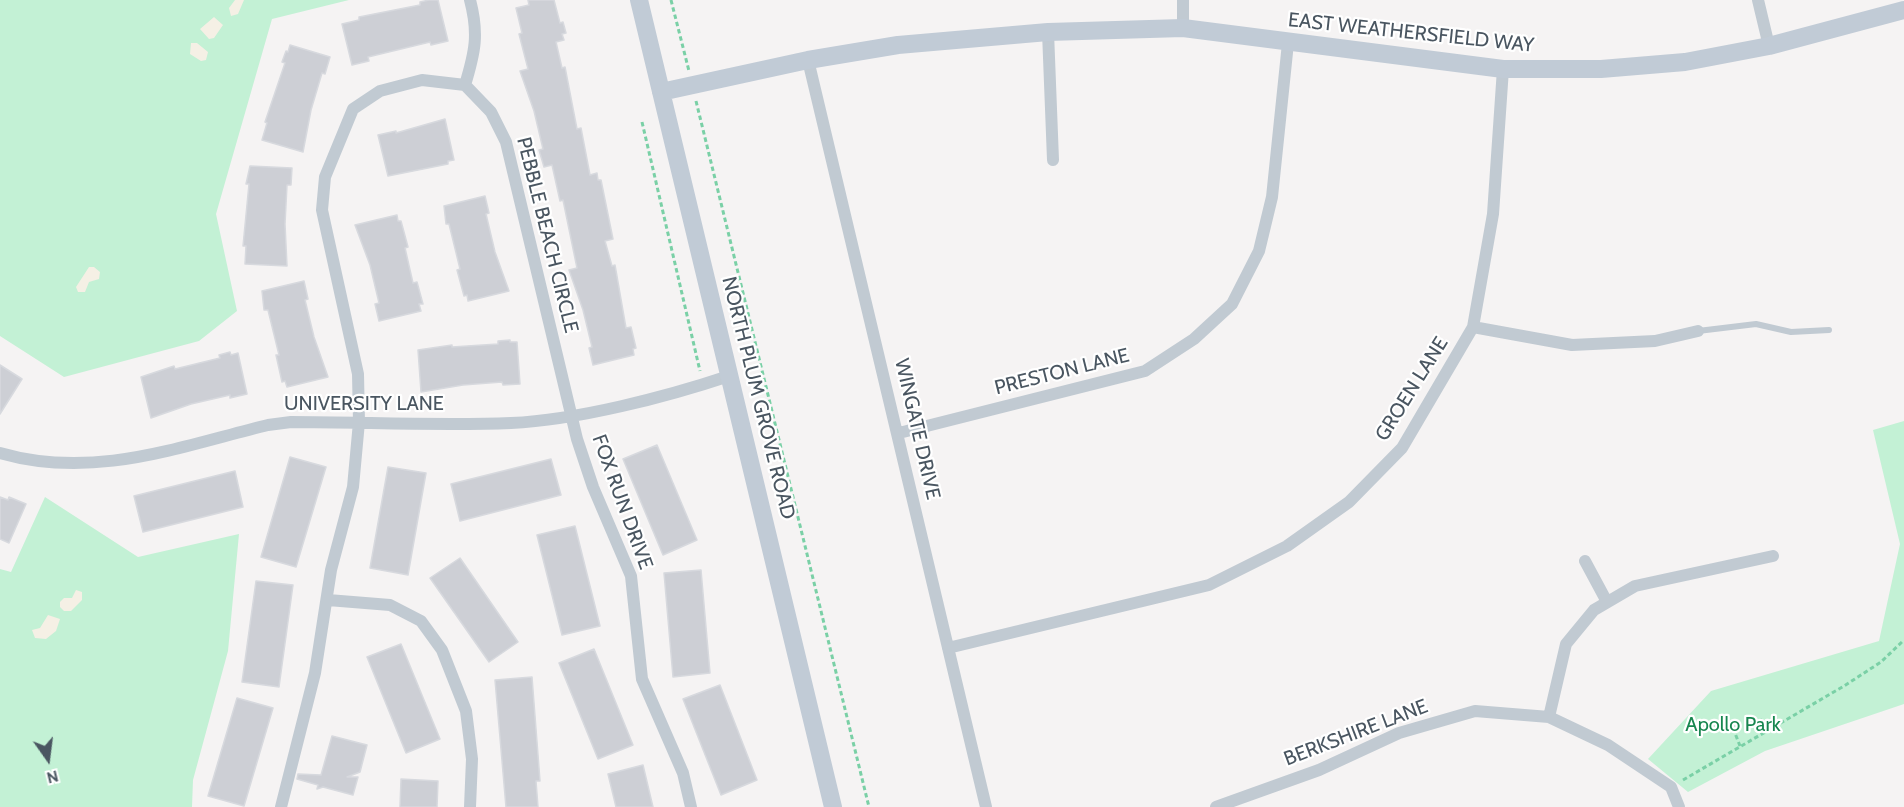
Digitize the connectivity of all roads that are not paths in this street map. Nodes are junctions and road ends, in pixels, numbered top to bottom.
1 (470, 0) edge
2 (639, 0) edge
3 (1183, 0) edge
4 (1758, 0) edge
5 (1904, 10) edge
6 (1183, 28) junction
7 (1048, 32) junction
8 (1288, 43) junction
9 (1769, 46) junction
10 (808, 60) junction
11 (1503, 69) junction
12 (465, 85) junction
13 (661, 92) junction
14 (1053, 160) dead end
15 (1473, 327) junction
16 (1829, 330) dead end
17 (1698, 331) joint
18 (729, 376) junction
19 (573, 416) junction
20 (359, 422) junction
21 (899, 433) junction
22 (0, 453) edge
23 (1773, 556) dead end
24 (1585, 561) dead end
25 (328, 600) junction
26 (1608, 602) junction
27 (948, 648) junction
28 (1549, 717) junction
29 (281, 807) edge
30 (470, 807) edge
31 (691, 807) edge
32 (833, 807) edge
33 (986, 807) edge
34 (1216, 807) edge
35 (1679, 807) edge

1 - 12 street
2 - 13 street, NORTH PLUM GROVE ROAD
3 - 6 street
4 - 9 street
5 - 9 street, EAST WEATHERSFIELD WAY
6 - 7 street, EAST WEATHERSFIELD WAY
6 - 8 street, EAST WEATHERSFIELD WAY
7 - 10 street, EAST WEATHERSFIELD WAY
7 - 14 street
8 - 11 street, EAST WEATHERSFIELD WAY
8 - 21 street, PRESTON LANE
9 - 11 street, EAST WEATHERSFIELD WAY
10 - 13 street, EAST WEATHERSFIELD WAY
10 - 21 street, WINGATE DRIVE
11 - 15 street, GROEN LANE
12 - 19 street, PEBBLE BEACH CIRCLE
12 - 20 street
13 - 18 street, NORTH PLUM GROVE ROAD
15 - 17 street
15 - 27 street, GROEN LANE
16 - 17 lane
18 - 19 street, UNIVERSITY LANE
18 - 32 street, NORTH PLUM GROVE ROAD
19 - 20 street, UNIVERSITY LANE
19 - 31 street, FOX RUN DRIVE
20 - 22 street, UNIVERSITY LANE
20 - 25 street
21 - 27 street, WINGATE DRIVE
23 - 26 street
24 - 26 street
25 - 29 street
25 - 30 street
26 - 28 street
27 - 33 street, WINGATE DRIVE
28 - 34 street, BERKSHIRE LANE
28 - 35 street

